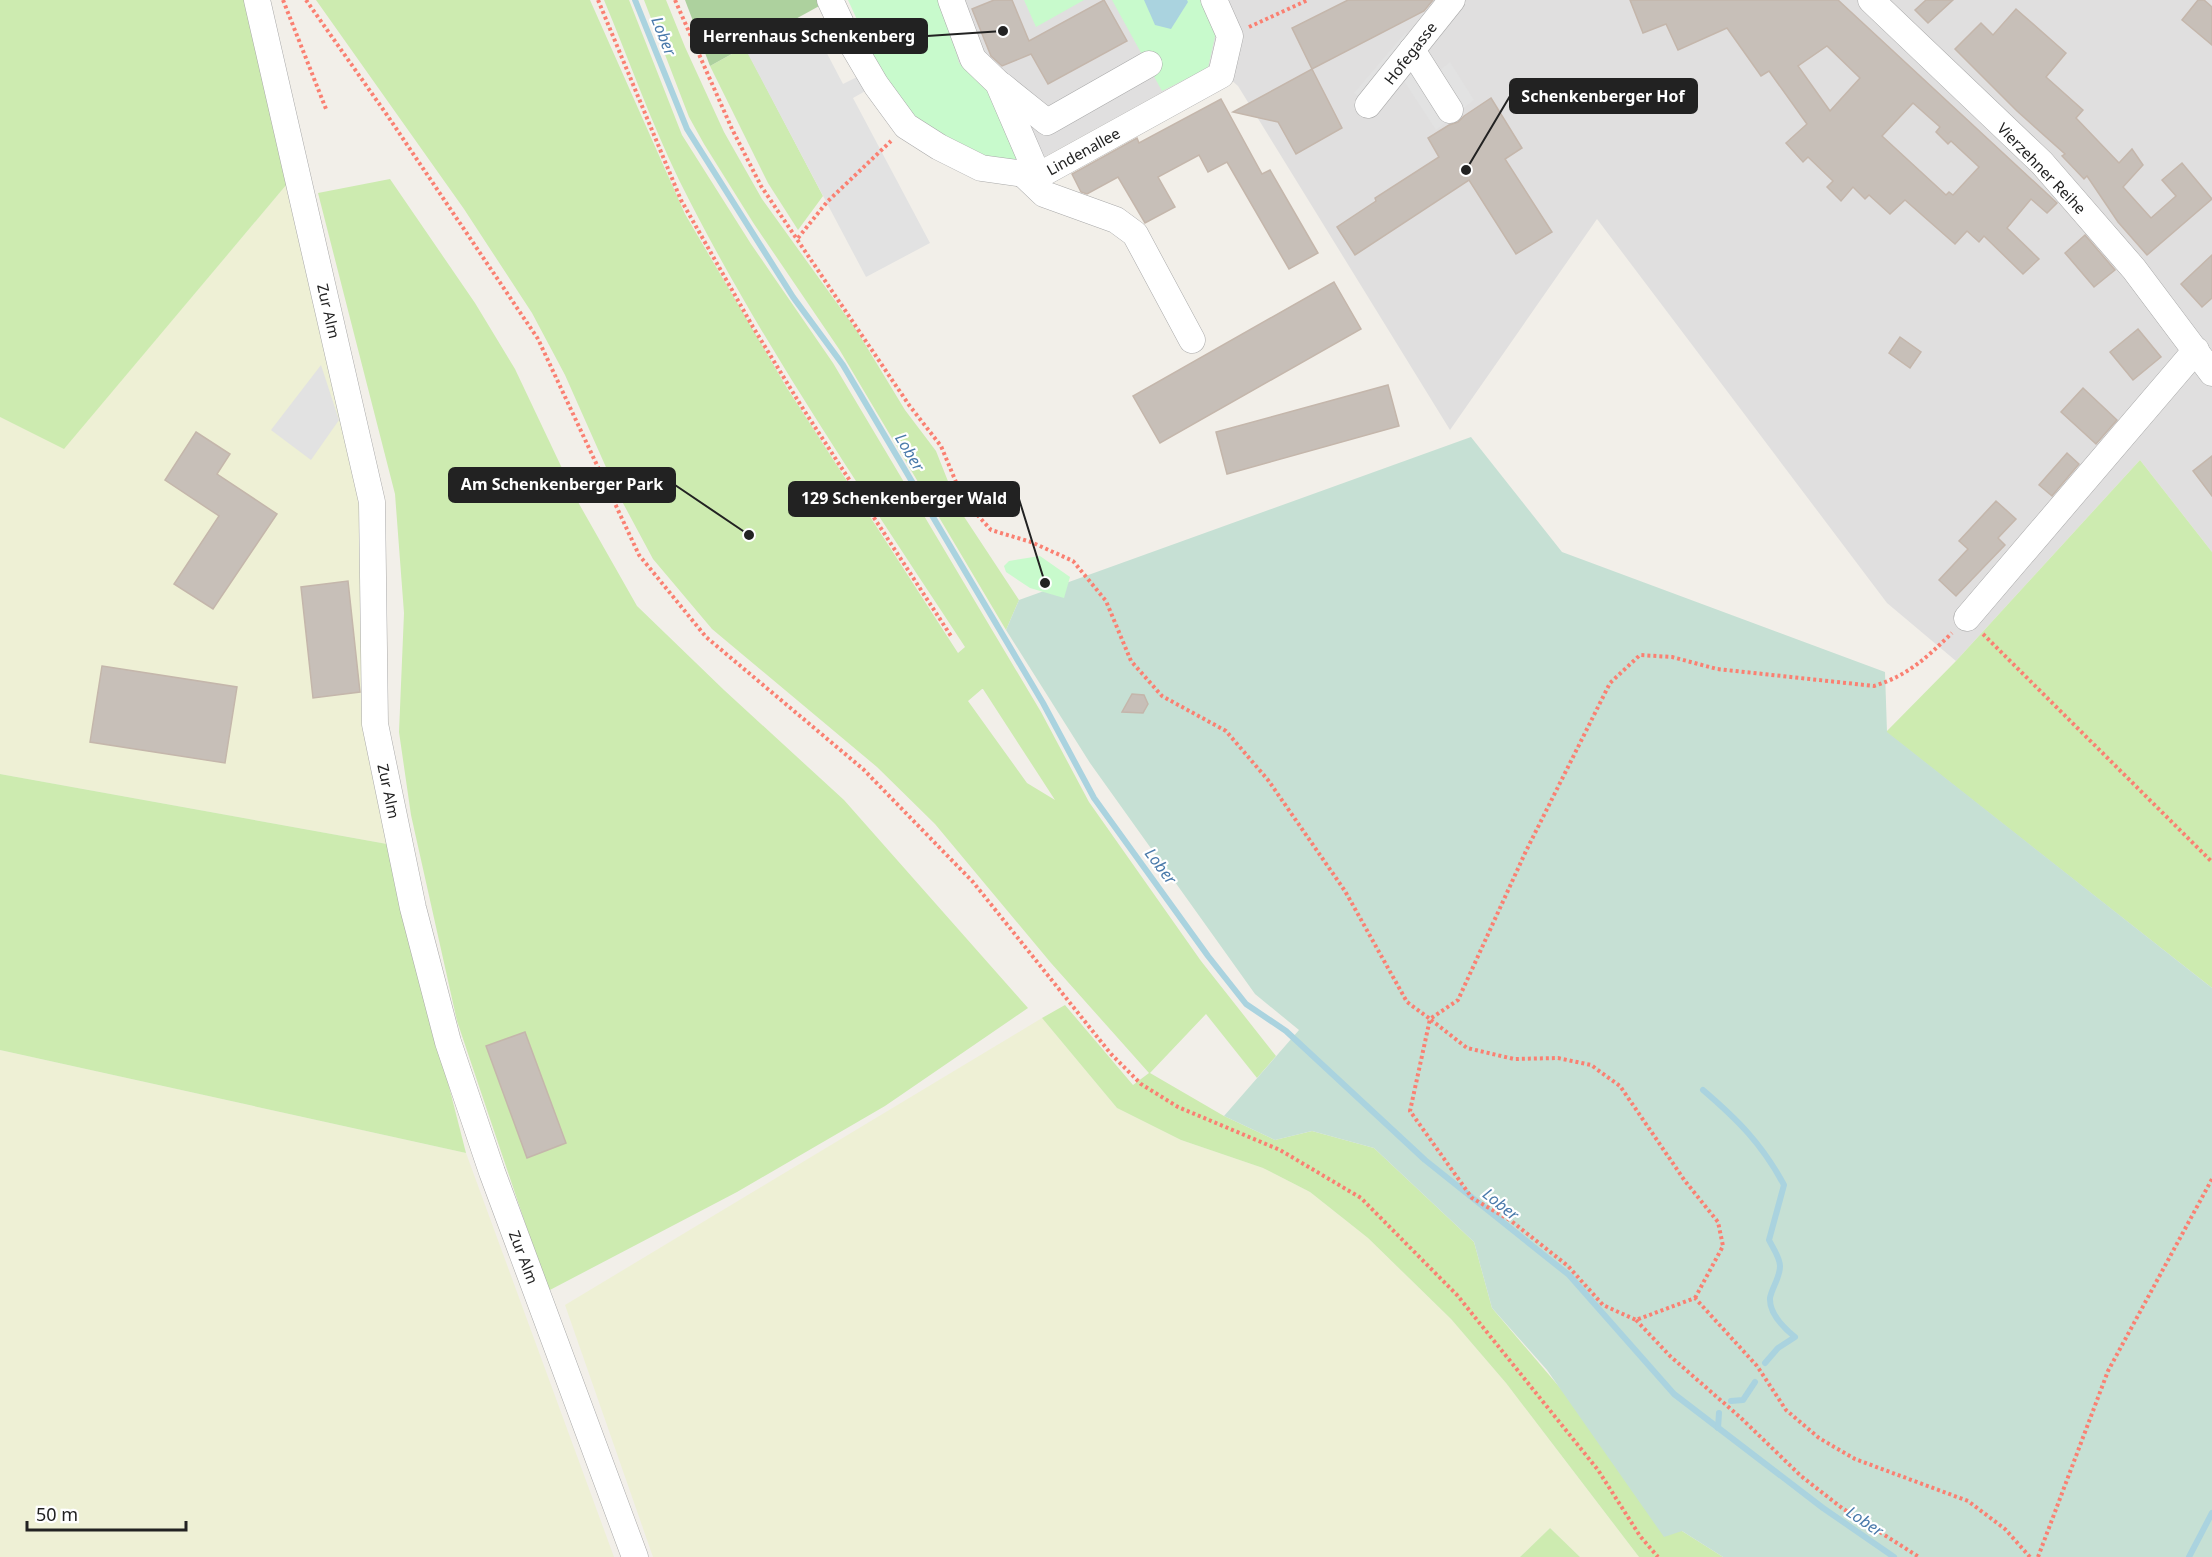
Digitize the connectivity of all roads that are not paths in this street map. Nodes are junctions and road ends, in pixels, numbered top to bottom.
1 (258, 0) edge
2 (830, 0) edge
3 (951, 0) edge
4 (1214, 0) edge
5 (1452, 0) edge
6 (1871, 0) edge
7 (1412, 50) junction
8 (1149, 64) dead end
9 (998, 83) junction
10 (1368, 105) dead end
11 (1450, 110) dead end
12 (1030, 175) junction
13 (1192, 340) dead end
14 (2196, 350) junction
15 (2212, 373) edge
16 (1967, 618) road end
17 (635, 1557) edge

1 - 17 street, Zur Alm
2 - 12 street
3 - 9 street
4 - 12 street, Lindenallee
5 - 7 street, Hofegasse
6 - 14 street, Vierzehner Reihe
7 - 10 street, Hofegasse
7 - 11 street
8 - 9 street
9 - 12 street
12 - 13 street
14 - 15 street, Vierzehner Reihe
14 - 16 street

